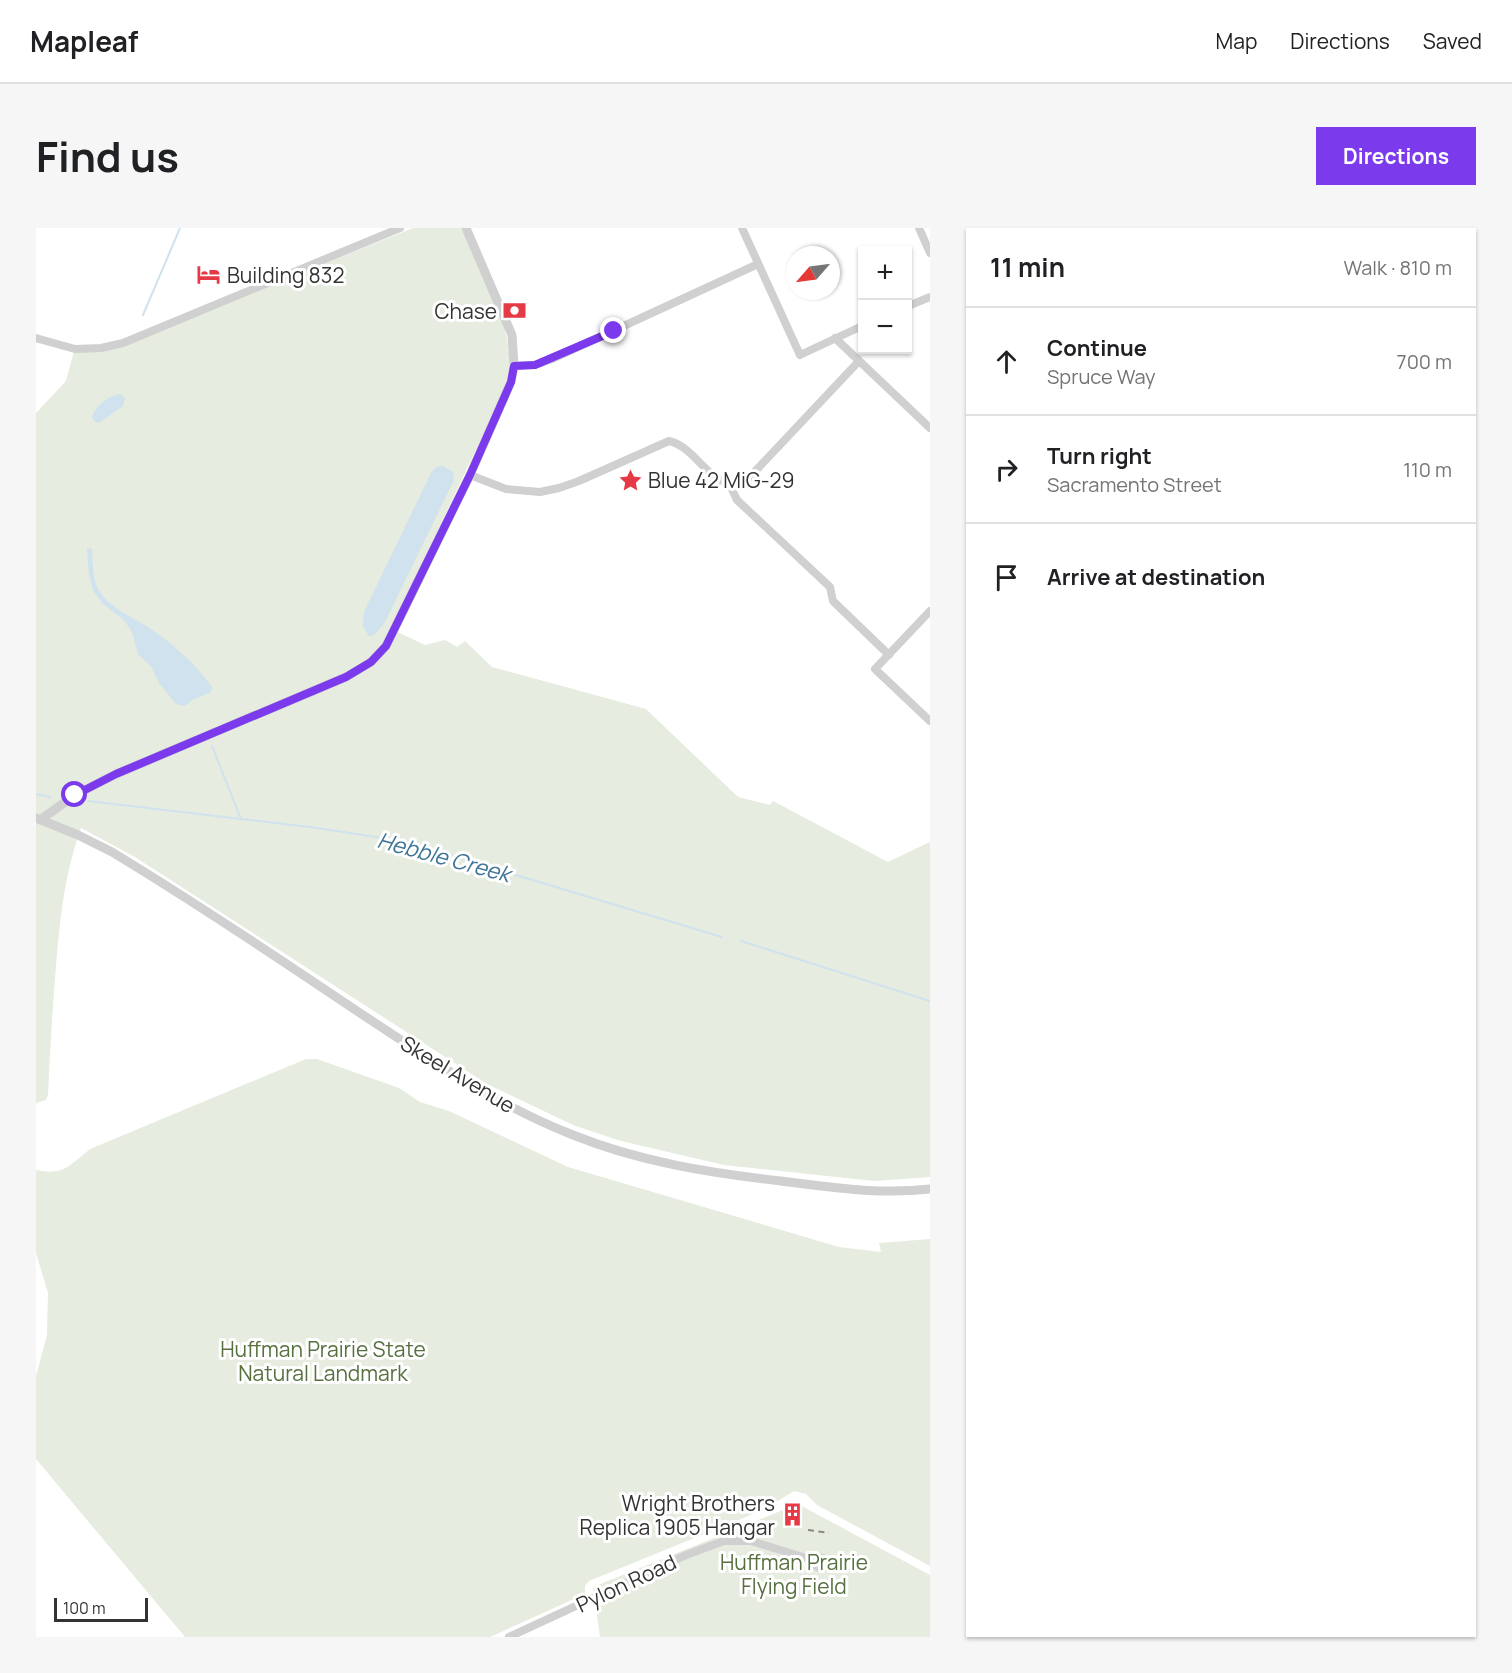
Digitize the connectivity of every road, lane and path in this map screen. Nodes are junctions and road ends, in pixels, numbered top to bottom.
1 (400, 228) edge
2 (466, 228) edge
3 (742, 228) edge
4 (919, 228) edge
5 (930, 253) edge
6 (758, 264) junction
7 (930, 297) edge
8 (912, 304) edge
9 (858, 328) edge
10 (36, 338) edge
11 (835, 338) junction
12 (859, 361) junction
13 (514, 366) junction
14 (930, 428) edge
15 (470, 475) junction
16 (730, 485) junction
17 (930, 611) edge
18 (889, 655) junction
19 (930, 721) edge
20 (38, 819) edge
21 (930, 1189) edge
22 (816, 1561) dead end
23 (508, 1637) edge

1 - 10 street
2 - 13 street
3 - 6 street
4 - 5 street
6 - 11 street
6 - 13 street
7 - 8 street
9 - 11 street
11 - 12 street
12 - 14 street
12 - 16 street
13 - 15 street
15 - 16 street
15 - 20 street
16 - 18 street
17 - 18 street
18 - 19 street
20 - 21 street, Skeel Avenue
22 - 23 street, Pylon Road

